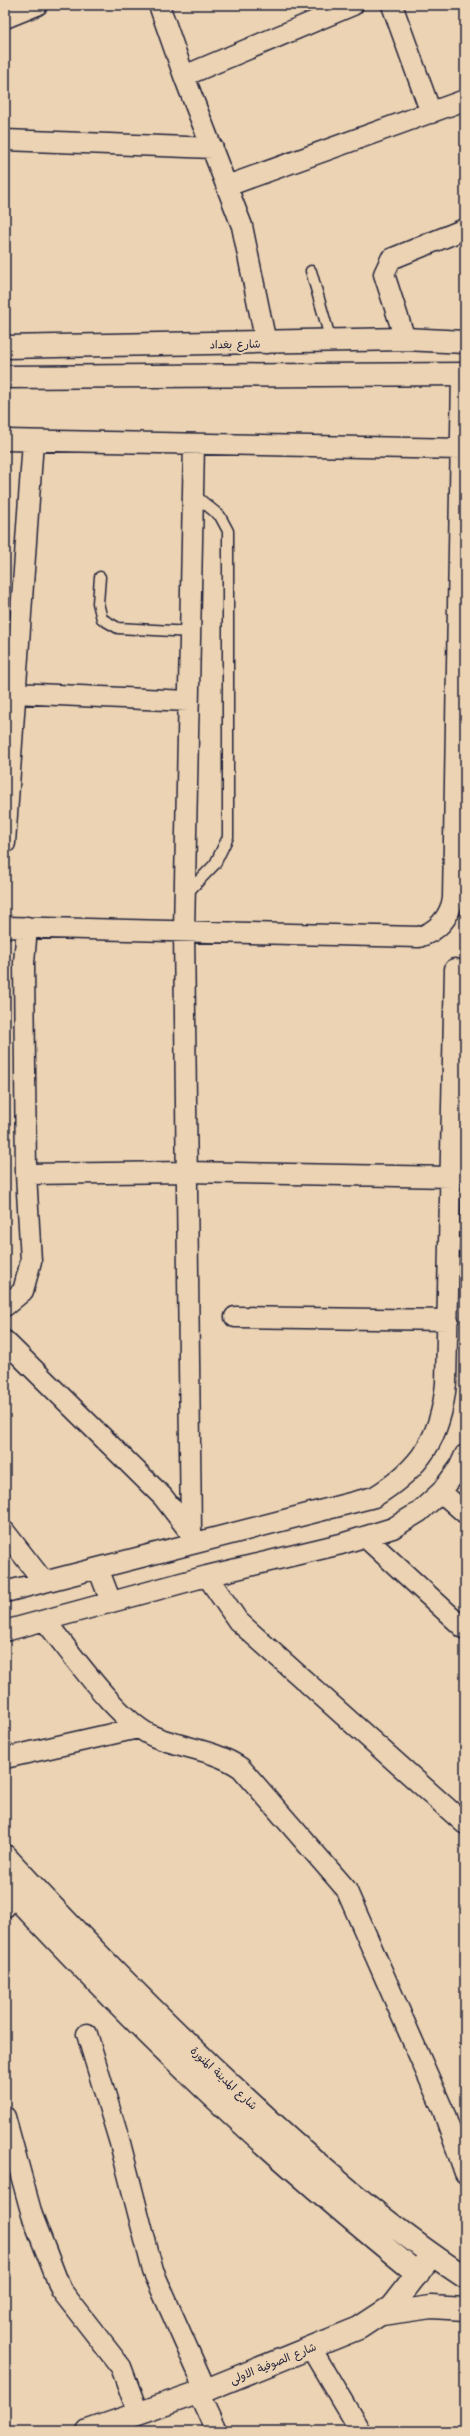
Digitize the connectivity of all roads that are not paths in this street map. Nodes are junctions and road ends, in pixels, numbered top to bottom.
1 (37, 5) edge
2 (159, 5) edge
3 (353, 5) edge
4 (392, 5) edge
5 (5, 18) edge
6 (184, 76) junction
7 (465, 100) edge
8 (431, 113) junction
9 (5, 140) edge
10 (213, 148) junction
11 (227, 186) junction
12 (465, 229) edge
13 (311, 271) dead end
14 (405, 339) junction
15 (331, 341) junction
16 (465, 342) edge
17 (266, 343) junction
18 (156, 346) junction
19 (5, 347) edge
20 (464, 374) edge
21 (156, 376) junction
22 (5, 377) edge
23 (5, 440) edge
24 (33, 440) junction
25 (194, 444) junction
26 (461, 449) junction
27 (193, 494) junction
28 (100, 577) dead end
29 (191, 632) junction
30 (15, 693) junction
31 (188, 701) junction
32 (5, 843) edge
33 (459, 849) edge
34 (184, 896) junction
35 (5, 927) edge
36 (27, 927) junction
37 (184, 931) junction
38 (455, 968) dead end
39 (188, 1172) junction
40 (26, 1174) junction
41 (451, 1177) junction
42 (5, 1306) edge
43 (235, 1317) dead end
44 (448, 1320) junction
45 (5, 1341) edge
46 (465, 1455) edge
47 (441, 1492) junction
48 (465, 1513) edge
49 (5, 1532) edge
50 (194, 1537) junction
51 (365, 1537) junction
52 (98, 1568) junction
53 (207, 1576) junction
54 (44, 1582) junction
55 (5, 1592) edge
56 (111, 1602) junction
57 (45, 1621) junction
58 (465, 1629) edge
59 (5, 1631) edge
60 (138, 1728) junction
61 (5, 1758) edge
62 (465, 1824) edge
63 (5, 1856) edge
64 (6, 1895) edge
65 (87, 2034) dead end
66 (5, 2117) edge
67 (465, 2173) edge
68 (432, 2255) junction
69 (418, 2274) junction
70 (465, 2277) edge
71 (465, 2309) edge
72 (382, 2314) junction
73 (311, 2348) junction
74 (202, 2391) junction
75 (138, 2413) junction
76 (88, 2431) edge
77 (216, 2431) edge
78 (360, 2431) edge

1 - 5 street
2 - 6 street
3 - 6 street
4 - 8 street
6 - 10 street
7 - 8 street
8 - 11 street
9 - 10 street
10 - 11 street
11 - 17 street
12 - 14 street
13 - 15 lane
14 - 15 main road, شارع بغداد
14 - 16 main road, شارع بغداد
15 - 17 main road, شارع بغداد
17 - 18 main road, شارع بغداد
18 - 19 main road, شارع بغداد
18 - 21 main road
20 - 21 main road
20 - 26 street
21 - 22 main road
23 - 24 street
24 - 25 street
24 - 30 street
25 - 26 street
25 - 27 street
26 - 33 street
27 - 29 street
27 - 34 lane
28 - 29 lane
29 - 31 street
30 - 31 street
30 - 32 street
31 - 34 street
33 - 37 street
34 - 37 street
35 - 36 street
36 - 37 street
36 - 40 street
37 - 39 street
38 - 41 street
39 - 40 street
39 - 41 street
39 - 50 street
40 - 42 street
41 - 44 street
43 - 44 street
44 - 50 street
45 - 50 street
46 - 47 street
47 - 48 street
47 - 51 street
49 - 54 street
50 - 52 street
51 - 53 street
51 - 58 street
52 - 54 street
52 - 56 street
53 - 56 street
53 - 62 street
54 - 55 street
56 - 57 street
57 - 59 street
57 - 60 street
60 - 61 street
60 - 67 street
63 - 68 main road, شارع المدينة المنورة
64 - 69 main road, شارع المدينة المنورة
65 - 74 street
66 - 75 street
68 - 69 main road, شارع الصوفية الاولى
68 - 70 main road, شارع المدينة المنورة
69 - 72 main road, شارع الصوفية الاولى
71 - 72 main road
72 - 73 main road, شارع الصوفية الاولى
73 - 74 main road, شارع الصوفية الاولى
73 - 78 street
74 - 75 main road, شارع الصوفية الاولى
74 - 77 street
75 - 76 main road, شارع الصوفية الاولى

